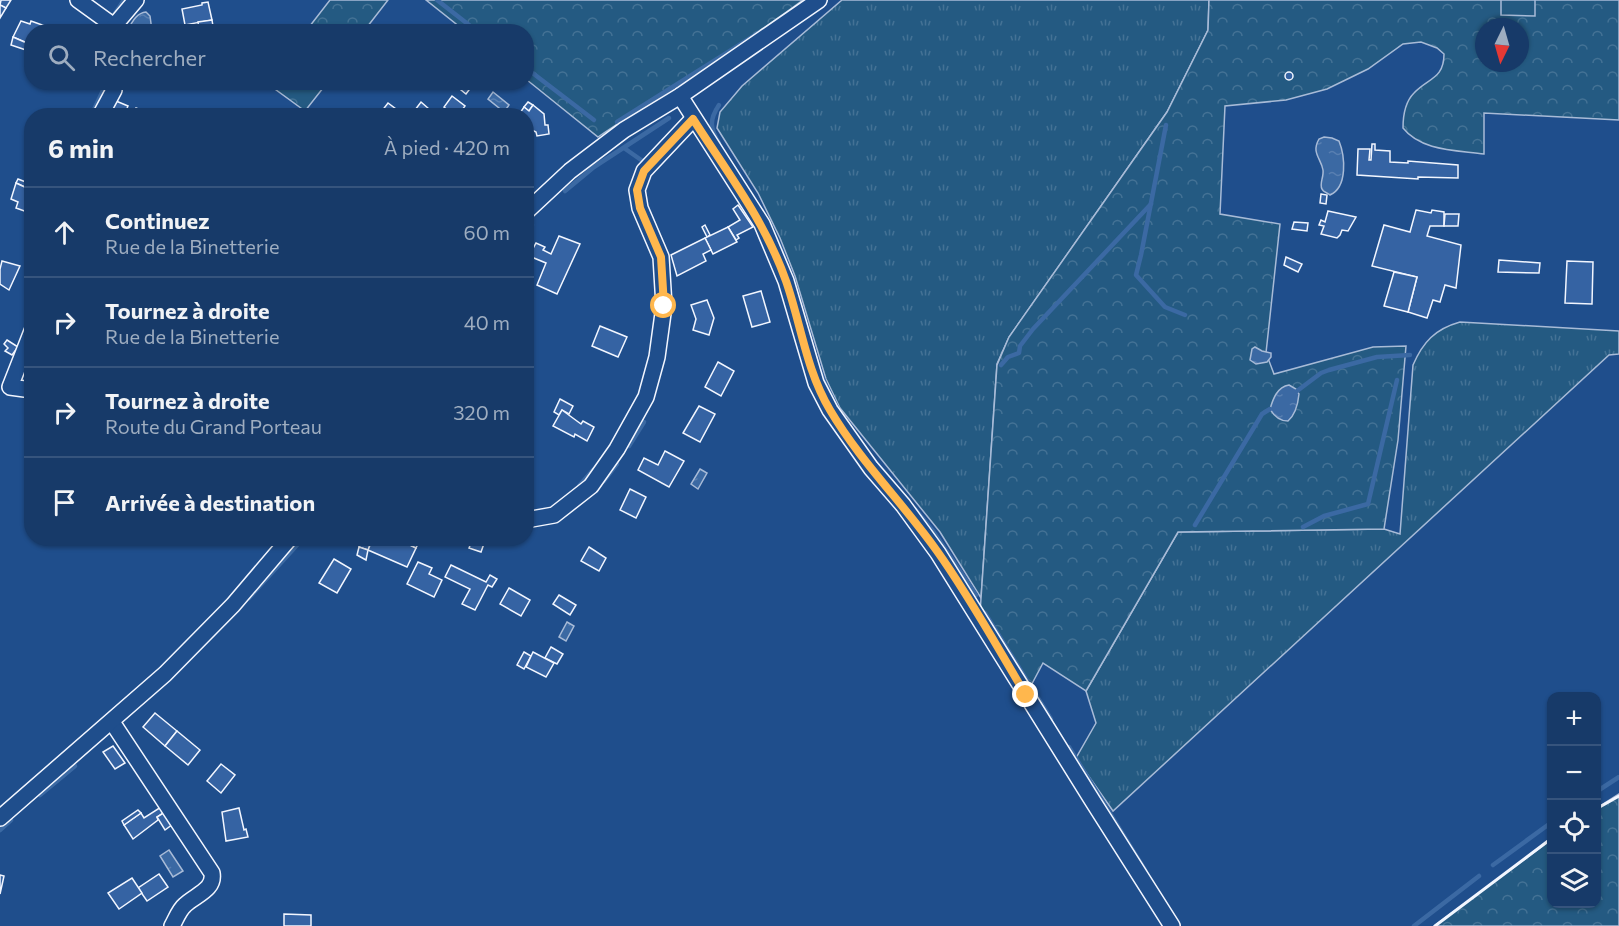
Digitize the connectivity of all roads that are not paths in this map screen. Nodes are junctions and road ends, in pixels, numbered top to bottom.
1 (78, 0) edge
2 (136, 0) edge
3 (819, 0) edge
4 (108, 24) edge
5 (118, 24) edge
6 (114, 90) edge
7 (680, 96) junction
8 (104, 108) edge
9 (693, 119) junction
10 (534, 204) edge
11 (24, 351) edge
12 (24, 389) edge
13 (534, 519) edge
14 (283, 546) edge
15 (112, 722) junction
16 (0, 818) edge
17 (172, 926) edge
18 (1172, 926) edge

1 - 4 street
2 - 5 street
3 - 7 street
6 - 8 street
7 - 9 street
7 - 10 street
9 - 13 street
9 - 18 street
11 - 12 street
14 - 15 street
15 - 16 street
15 - 17 street

